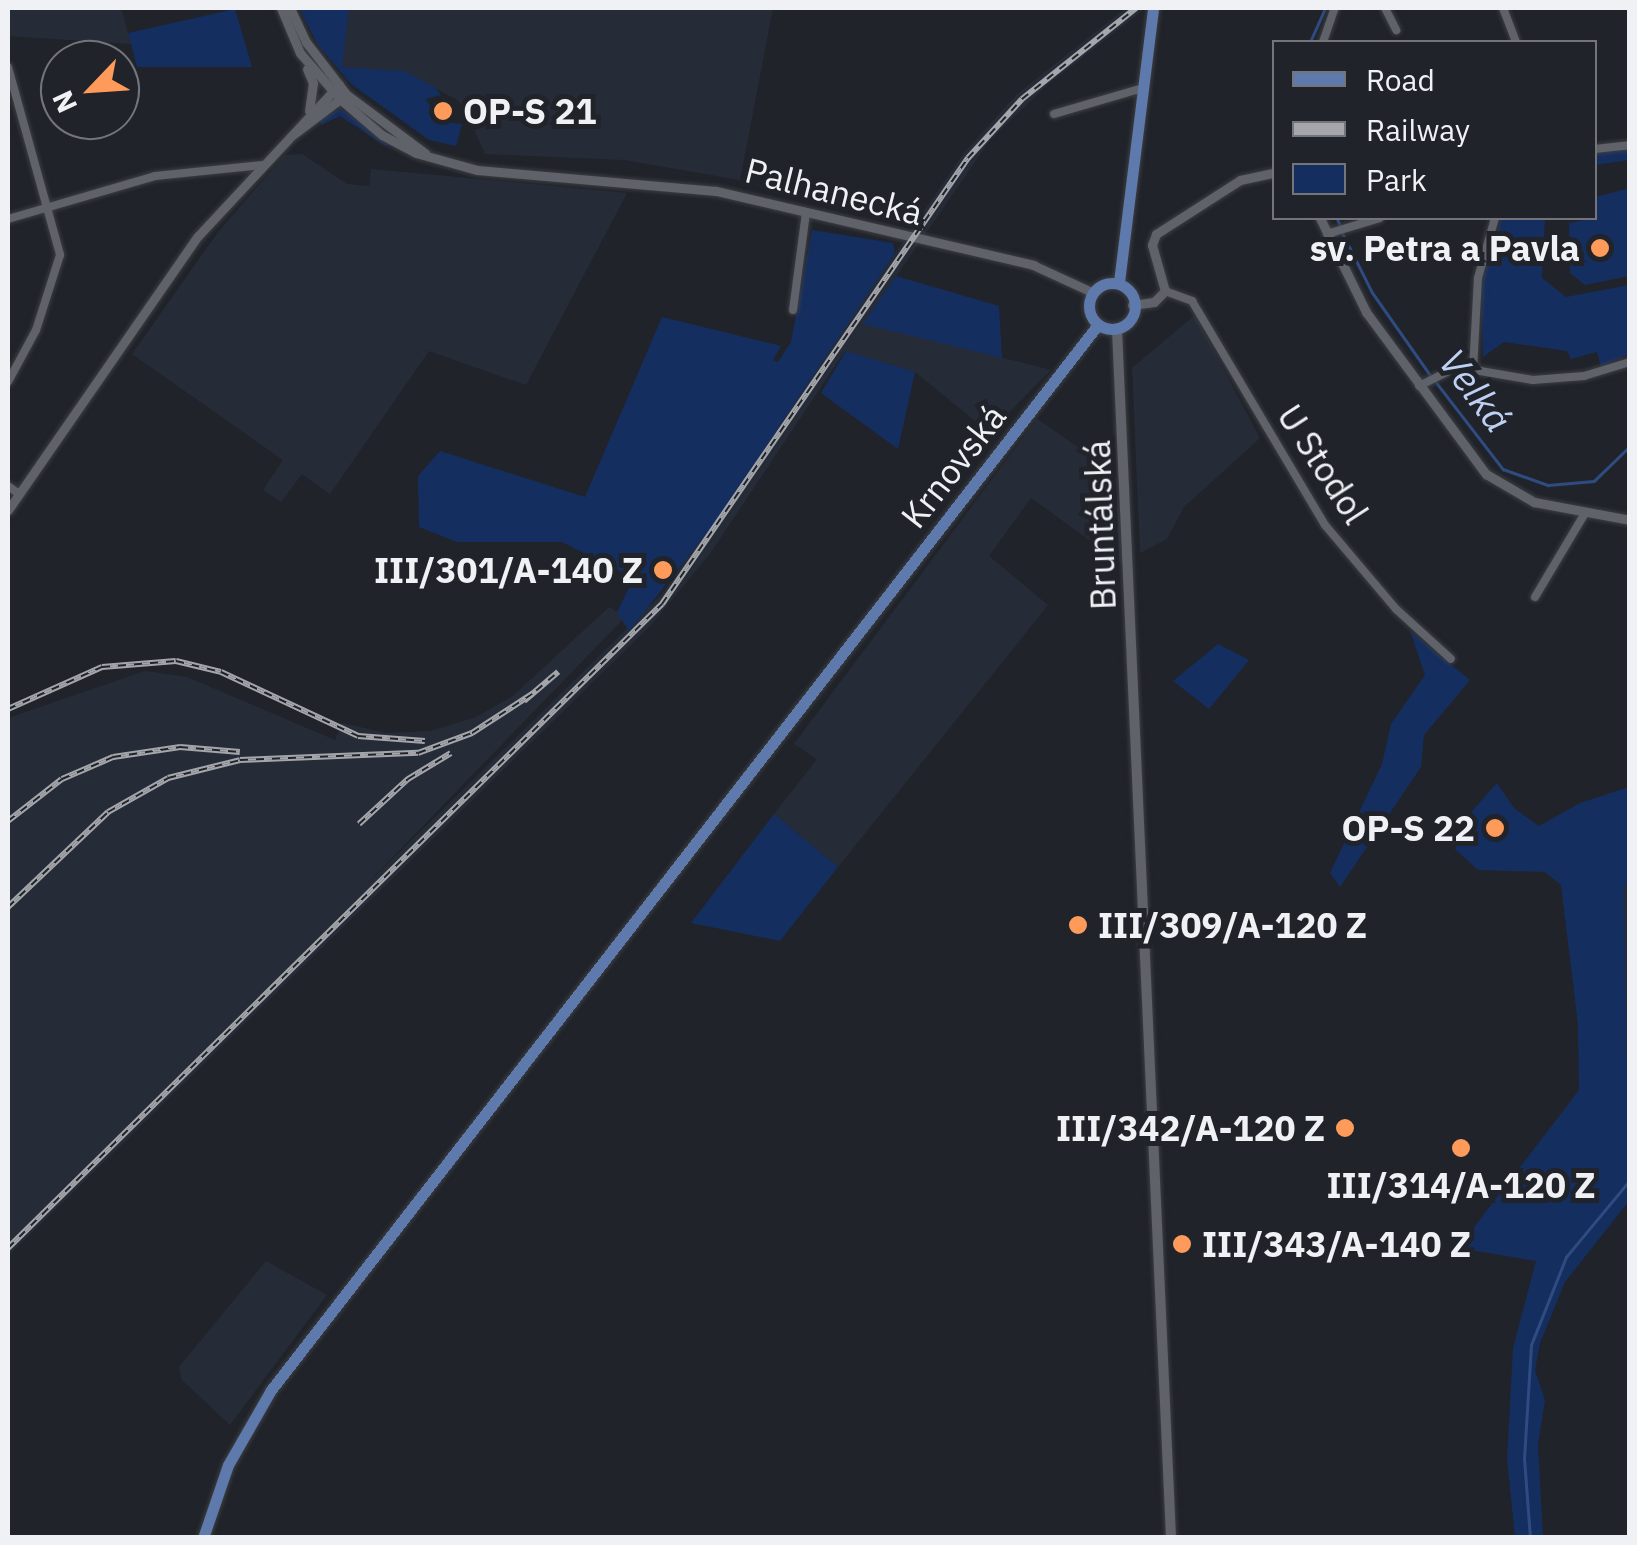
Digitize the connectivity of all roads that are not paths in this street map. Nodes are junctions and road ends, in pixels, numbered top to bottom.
1 (282, 8) edge
2 (290, 8) edge
3 (1153, 8) edge
4 (1335, 8) edge
5 (1385, 8) edge
6 (1503, 8) edge
7 (1396, 30) dead end
8 (1323, 40) edge
9 (1515, 40) edge
10 (300, 52) junction
11 (8, 67) edge
12 (1143, 88) junction
13 (340, 92) junction
14 (1054, 114) dead end
15 (307, 118) junction
16 (294, 134) junction
17 (1630, 145) edge
18 (1597, 149) edge
19 (262, 165) junction
20 (1272, 173) edge
21 (50, 210) junction
22 (806, 212) junction
23 (8, 219) edge
24 (1321, 220) edge
25 (1493, 220) edge
26 (1354, 222) edge
27 (1330, 233) junction
28 (1119, 282) junction
29 (1088, 290) junction
30 (1166, 291) junction
31 (1132, 304) junction
32 (793, 310) dead end
33 (1097, 326) junction
34 (1117, 330) junction
35 (1629, 363) edge
36 (1472, 370) junction
37 (8, 382) edge
38 (1423, 384) junction
39 (8, 486) edge
40 (19, 494) junction
41 (8, 510) edge
42 (1585, 513) junction
43 (1630, 520) edge
44 (1535, 597) dead end
45 (1451, 658) dead end
46 (203, 1538) edge
47 (1171, 1538) edge

1 - 10 street
2 - 13 street
3 - 12 main road
4 - 8 street
5 - 7 street
6 - 9 street
10 - 13 street
10 - 15 street
11 - 21 street
12 - 14 street
12 - 28 main road
13 - 15 street
13 - 16 street
13 - 22 street, Palhanecká
15 - 16 street
16 - 19 street
17 - 18 street
19 - 21 street
19 - 40 street
20 - 30 street
21 - 23 street
21 - 37 street
22 - 29 street, Palhanecká
22 - 32 street
24 - 27 street
25 - 36 street
26 - 27 street
27 - 38 street
28 - 29 main road
28 - 31 main road
29 - 33 main road
30 - 31 street
30 - 45 street, U Stodol
31 - 34 main road
33 - 34 main road
33 - 46 main road, Krnovská
34 - 47 main road, Bruntálská
35 - 36 street
36 - 38 street
38 - 42 street
39 - 40 street
40 - 41 street
42 - 43 street
42 - 44 street

